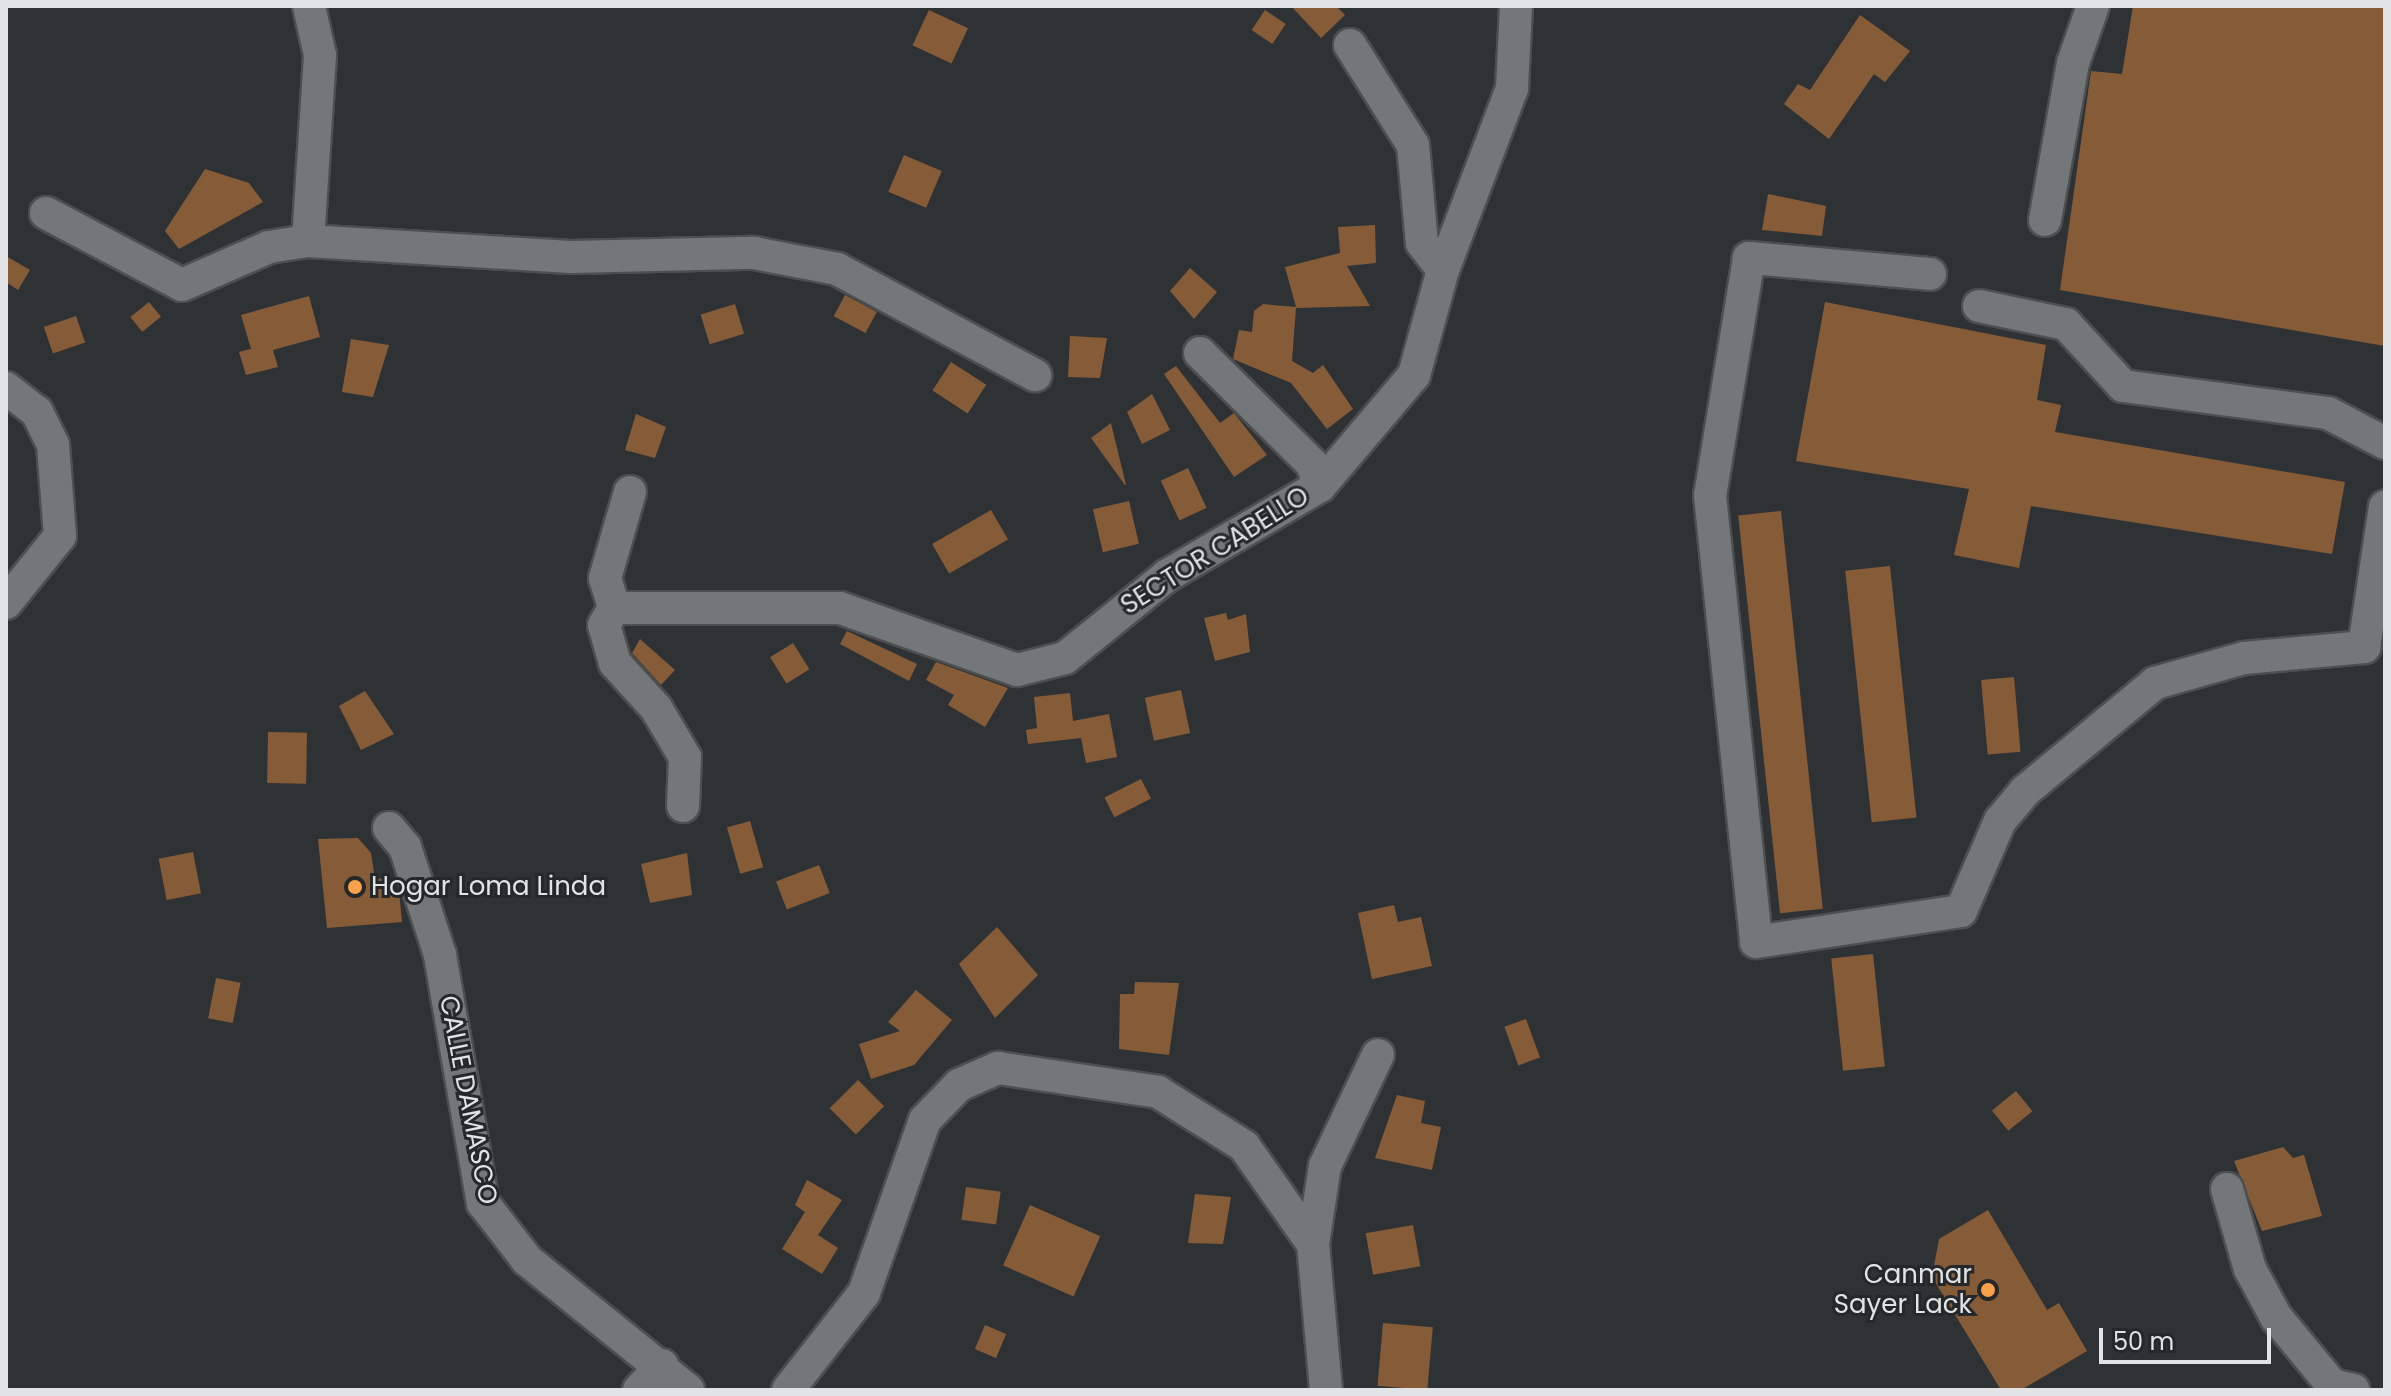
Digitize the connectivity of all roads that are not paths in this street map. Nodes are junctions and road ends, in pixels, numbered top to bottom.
1 (309, 6) edge
2 (1516, 6) edge
3 (2093, 6) edge
4 (1350, 45) dead end
5 (46, 213) dead end
6 (2045, 220) dead end
7 (308, 241) junction
8 (1443, 270) junction
9 (1930, 274) dead end
10 (1979, 306) dead end
11 (1200, 353) dead end
12 (1035, 375) dead end
13 (6, 388) edge
14 (2385, 443) edge
15 (1320, 486) junction
16 (630, 492) dead end
17 (2385, 507) edge
18 (6, 603) edge
19 (614, 608) junction
20 (683, 806) dead end
21 (389, 828) dead end
22 (1378, 1055) dead end
23 (2227, 1189) dead end
24 (1313, 1244) junction
25 (662, 1365) junction
26 (639, 1390) edge
27 (688, 1390) edge
28 (788, 1390) edge
29 (1326, 1390) edge
30 (2353, 1390) edge

1 - 7 street
2 - 8 street, SECTOR CABELLO
3 - 6 street
4 - 8 street
5 - 7 street
7 - 12 street
8 - 15 street, SECTOR CABELLO
9 - 17 street
10 - 14 street
11 - 15 street, SECTOR CABELLO
13 - 18 street
15 - 19 street, SECTOR CABELLO
16 - 19 street
19 - 20 street
21 - 25 street, CALLE DAMASCO
22 - 24 street
23 - 30 street
24 - 28 street
24 - 29 street
25 - 26 street
25 - 27 street, CALLE DAMASCO

